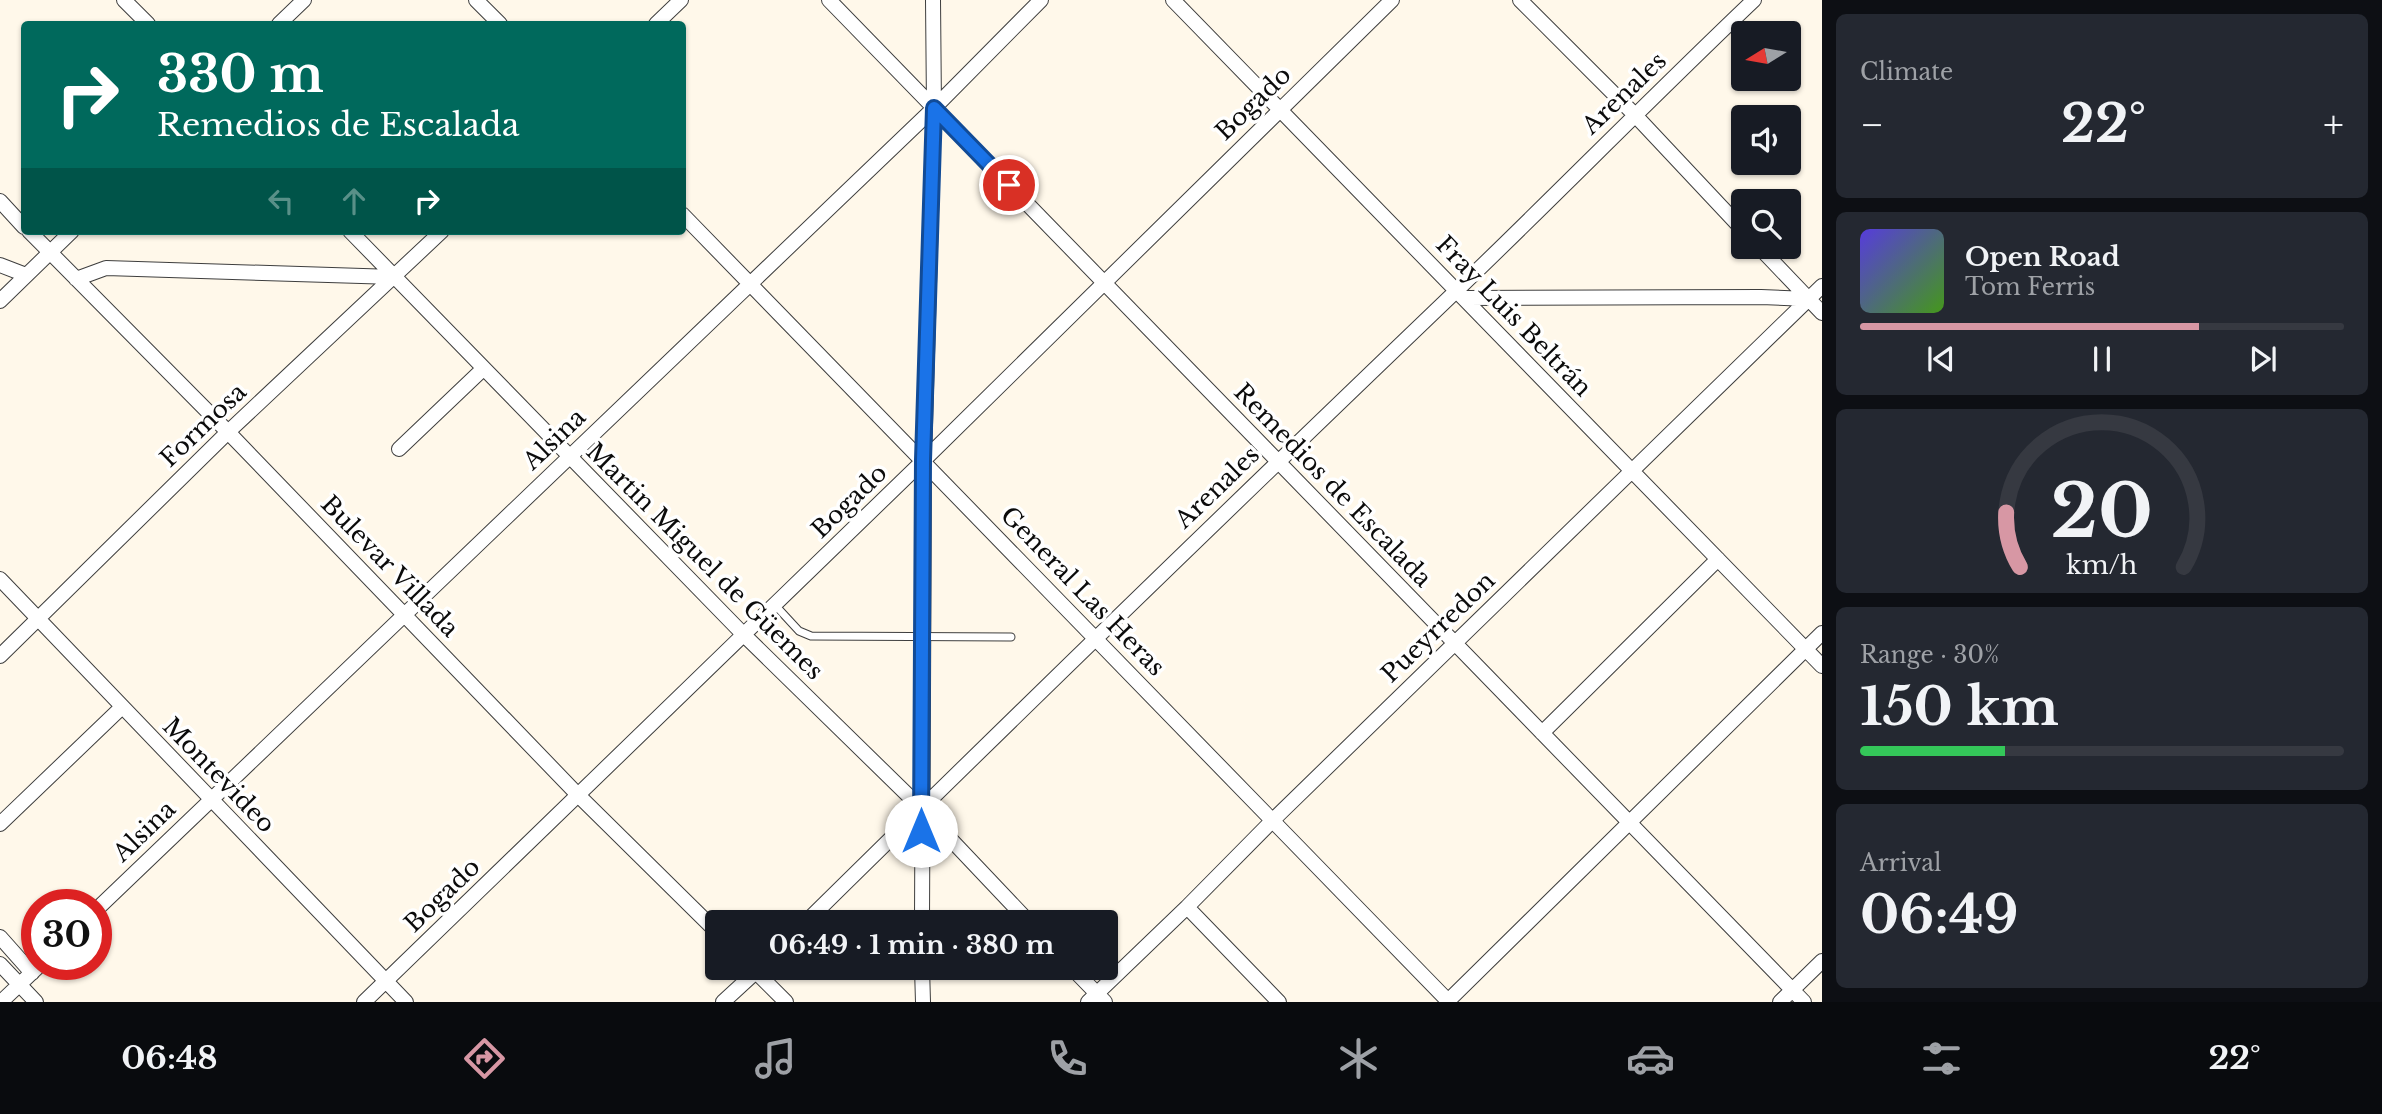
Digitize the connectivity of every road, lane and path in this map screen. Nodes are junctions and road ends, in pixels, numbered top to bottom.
1 (124, 0) edge
2 (304, 0) edge
3 (476, 0) edge
4 (681, 0) edge
5 (829, 0) edge
6 (933, 0) edge
7 (1041, 0) edge
8 (1173, 0) edge
9 (1392, 0) edge
10 (1520, 0) edge
11 (1754, 0) edge
12 (145, 21) edge
13 (282, 21) edge
14 (497, 21) edge
15 (659, 21) edge
16 (934, 108) junction
17 (1279, 109) junction
18 (1634, 114) junction
19 (0, 201) edge
20 (1731, 217) edge
21 (686, 218) edge
22 (21, 224) edge
23 (33, 235) edge
24 (68, 235) edge
25 (354, 235) edge
26 (438, 235) edge
27 (50, 253) junction
28 (1771, 259) edge
29 (0, 265) edge
30 (26, 275) junction
31 (394, 277) junction
32 (76, 279) junction
33 (1103, 282) junction
34 (750, 284) junction
35 (1822, 286) edge
36 (1461, 294) junction
37 (1809, 299) junction
38 (0, 301) edge
39 (1822, 313) edge
40 (483, 369) junction
41 (228, 432) junction
42 (399, 449) dead end
43 (568, 456) junction
44 (923, 460) junction
45 (1277, 461) junction
46 (1632, 470) junction
47 (1718, 559) junction
48 (0, 579) edge
49 (774, 605) junction
50 (406, 615) junction
51 (39, 619) junction
52 (1822, 633) edge
53 (744, 635) junction
54 (1096, 637) junction
55 (922, 638) junction
56 (1011, 638) dead end
57 (1455, 642) junction
58 (1805, 649) junction
59 (0, 656) edge
60 (1822, 666) edge
61 (122, 707) junction
62 (1542, 733) junction
63 (578, 794) junction
64 (210, 798) junction
65 (921, 808) junction
66 (1273, 820) junction
67 (1630, 823) junction
68 (0, 824) edge
69 (112, 894) edge
70 (1186, 907) junction
71 (818, 910) edge
72 (922, 910) edge
73 (1018, 910) edge
74 (705, 920) edge
75 (0, 937) edge
76 (21, 955) edge
77 (1822, 961) edge
78 (0, 964) edge
79 (24, 980) edge
80 (745, 980) edge
81 (766, 980) edge
82 (922, 980) edge
83 (1082, 980) edge
84 (386, 981) junction
85 (19, 985) junction
86 (1792, 990) junction
87 (1097, 999) edge
88 (1, 1002) edge
89 (36, 1002) edge
90 (364, 1002) edge
91 (406, 1002) edge
92 (723, 1002) edge
93 (786, 1002) edge
94 (923, 1002) edge
95 (1279, 1002) edge
96 (1448, 1002) edge
97 (1780, 1002) edge
98 (1804, 1002) edge

1 - 12 street
2 - 13 street
3 - 14 street
4 - 15 street
5 - 16 street, Remedios de Escalada
6 - 16 street
7 - 16 street, Alsina
8 - 17 street, Fray Luis Beltrán
9 - 17 street, Bogado
10 - 18 street
11 - 18 street, Arenales
16 - 33 street, Remedios de Escalada
16 - 34 street, Alsina
16 - 44 street
17 - 33 street, Bogado
17 - 36 street, Fray Luis Beltrán
18 - 20 street
18 - 36 street, Arenales
19 - 22 street
21 - 34 street, General Las Heras
23 - 27 street, Bulevar Villada
24 - 27 street
25 - 31 street, Martin Miguel de Güemes
26 - 31 street, Formosa
27 - 30 street
27 - 32 street, Bulevar Villada
28 - 37 street
29 - 30 street
30 - 38 street
31 - 32 street
31 - 40 street, Martin Miguel de Güemes
31 - 41 street, Formosa
32 - 41 street, Bulevar Villada
33 - 44 street, Bogado
33 - 45 street, Remedios de Escalada
34 - 43 street, Alsina
34 - 44 street, General Las Heras
35 - 37 street, Pueyrredon
36 - 37 street
36 - 45 street, Arenales
36 - 46 street, Fray Luis Beltrán
37 - 39 street
37 - 46 street, Pueyrredon
40 - 42 street
40 - 43 street, Martin Miguel de Güemes
41 - 50 street, Bulevar Villada
41 - 51 street, Formosa
43 - 50 street, Alsina
43 - 53 street, Martin Miguel de Güemes
44 - 49 street, Bogado
44 - 54 street, General Las Heras
44 - 55 street
45 - 54 street, Arenales
45 - 57 street, Remedios de Escalada
46 - 47 street, Fray Luis Beltrán
46 - 57 street, Pueyrredon
47 - 58 street, Fray Luis Beltrán
47 - 62 street
48 - 51 street, Montevideo
49 - 53 street, Bogado
49 - 55 lane
50 - 63 street, Bulevar Villada
50 - 64 street, Alsina
51 - 59 street, Formosa
51 - 61 street, Montevideo
52 - 58 street
53 - 63 street, Bogado
53 - 65 street, Martin Miguel de Güemes
54 - 65 street, Arenales
54 - 66 street, General Las Heras
55 - 56 lane
55 - 65 street
57 - 62 street, Remedios de Escalada
57 - 66 street, Pueyrredon
58 - 60 street, Fray Luis Beltrán
58 - 67 street
61 - 64 street, Montevideo
61 - 68 street
62 - 67 street, Remedios de Escalada
63 - 74 street, Bulevar Villada
63 - 84 street, Bogado
64 - 69 street, Alsina
64 - 84 street, Montevideo
65 - 71 street, Arenales
65 - 72 street
65 - 73 street, Martin Miguel de Güemes
66 - 70 street, Pueyrredon
66 - 96 street, General Las Heras
67 - 86 street, Remedios de Escalada
67 - 96 street
70 - 87 street, Pueyrredon
70 - 95 street
75 - 76 street
77 - 86 street
78 - 85 street
79 - 85 street
80 - 92 street
81 - 93 street
82 - 94 street
83 - 87 street
84 - 90 street, Bogado
84 - 91 street, Montevideo
85 - 88 street
85 - 89 street
86 - 97 street
86 - 98 street, Remedios de Escalada

